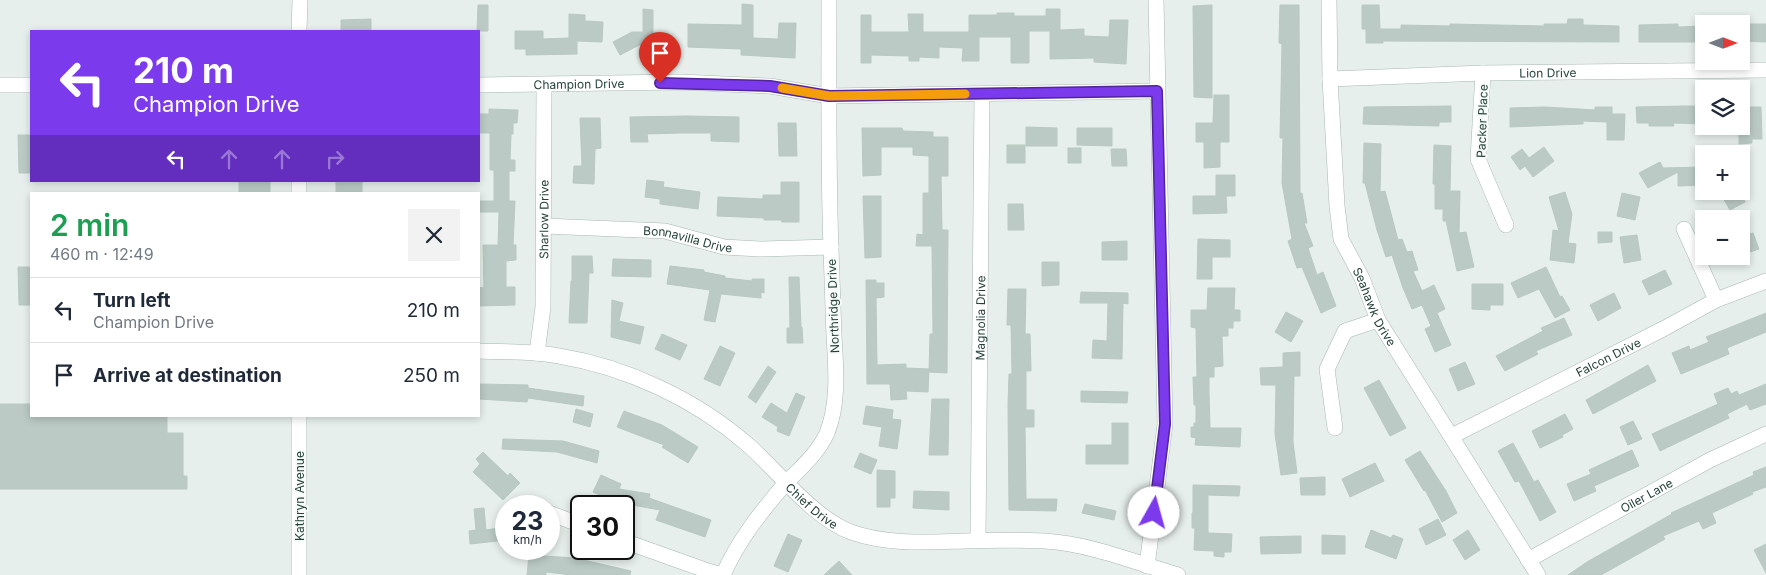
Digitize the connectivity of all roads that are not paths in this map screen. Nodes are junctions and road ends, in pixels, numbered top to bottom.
1 (300, 0) edge
2 (829, 0) edge
3 (1156, 0) edge
4 (1330, 0) edge
5 (300, 30) edge
6 (1766, 70) edge
7 (1483, 73) junction
8 (1330, 79) junction
9 (0, 85) edge
10 (30, 85) edge
11 (480, 85) edge
12 (544, 86) junction
13 (1157, 91) junction
14 (982, 94) junction
15 (829, 96) junction
16 (1506, 225) dead end
17 (544, 226) junction
18 (1684, 230) dead end
19 (831, 247) junction
20 (1766, 281) edge
21 (1716, 300) junction
22 (1378, 320) junction
23 (480, 351) edge
24 (537, 353) junction
25 (299, 417) edge
26 (1335, 428) dead end
27 (1766, 434) edge
28 (1452, 436) junction
29 (786, 483) junction
30 (978, 540) junction
31 (635, 545) edge
32 (1528, 560) junction
33 (1147, 566) junction
34 (299, 575) edge
35 (723, 575) edge
36 (1178, 575) edge
37 (1538, 575) edge

1 - 5 street
2 - 15 street, Northridge Drive
3 - 13 street
4 - 8 street, Seahawk Drive
6 - 7 street, Lion Drive
7 - 8 street, Lion Drive
7 - 16 street, Packer Place
8 - 22 street, Seahawk Drive
9 - 10 street
11 - 12 street, Champion Drive
12 - 15 street, Champion Drive
12 - 17 street, Sharlow Drive
13 - 14 street, Champion Drive
13 - 33 street
14 - 15 street, Champion Drive
14 - 30 street, Magnolia Drive
15 - 19 street, Northridge Drive
17 - 19 street, Bonnavilla Drive
17 - 24 street, Sharlow Drive
18 - 21 street
19 - 29 street, Northridge Drive
20 - 21 street, Falcon Drive
21 - 28 street, Falcon Drive
22 - 26 street
22 - 28 street, Seahawk Drive
23 - 24 street, Chief Drive
24 - 29 street, Chief Drive
25 - 34 street, Kathryn Avenue
27 - 32 street, Oiler Lane
28 - 32 street, Seahawk Drive
29 - 30 street, Chief Drive
29 - 35 street, Northridge Drive
30 - 33 street, Chief Drive
31 - 35 street
32 - 37 street, Seahawk Drive
33 - 36 street, Chief Drive

